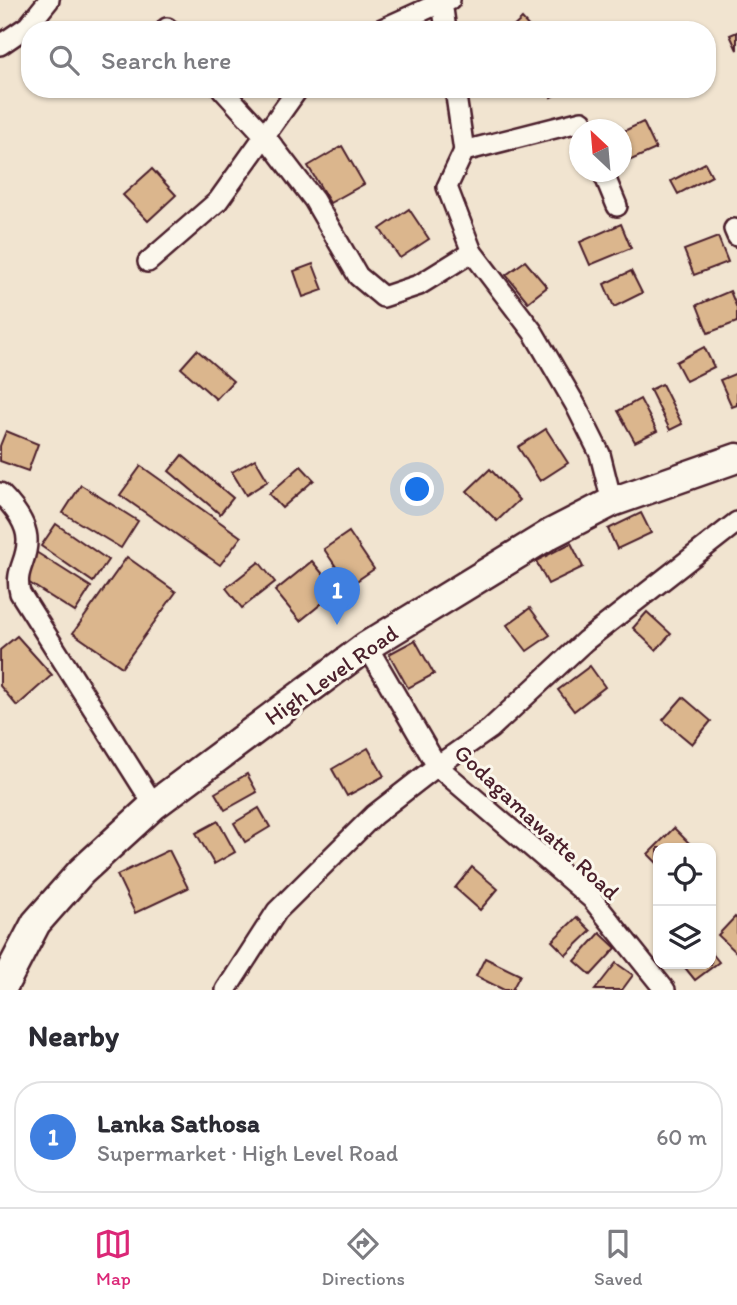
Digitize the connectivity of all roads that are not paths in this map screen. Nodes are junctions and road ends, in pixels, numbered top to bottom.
1 (49, 0) edge
2 (446, 1) edge
3 (32, 21) edge
4 (400, 21) edge
5 (446, 21) edge
6 (21, 31) edge
7 (0, 45) edge
8 (230, 98) edge
9 (292, 98) edge
10 (456, 98) edge
11 (569, 124) edge
12 (265, 136) junction
13 (464, 152) junction
14 (607, 182) edge
15 (617, 206) dead end
16 (472, 252) junction
17 (148, 262) dead end
18 (737, 458) edge
19 (0, 493) edge
20 (612, 502) junction
21 (737, 522) edge
22 (366, 646) junction
23 (437, 766) junction
24 (153, 805) junction
25 (1, 990) edge
26 (226, 990) edge
27 (665, 990) edge

1 - 3 street
2 - 4 street
2 - 5 street
6 - 7 street
8 - 12 street
9 - 12 street
10 - 13 street
11 - 13 street
12 - 16 street
12 - 17 street
13 - 16 street
14 - 15 street
16 - 20 street
18 - 20 highway, High Level Road
19 - 24 street
20 - 22 highway, High Level Road
21 - 23 street
22 - 23 street, Godagamawatte Road
22 - 24 highway, High Level Road
23 - 26 street
23 - 27 street, Godagamawatte Road
24 - 25 highway, High Level Road

